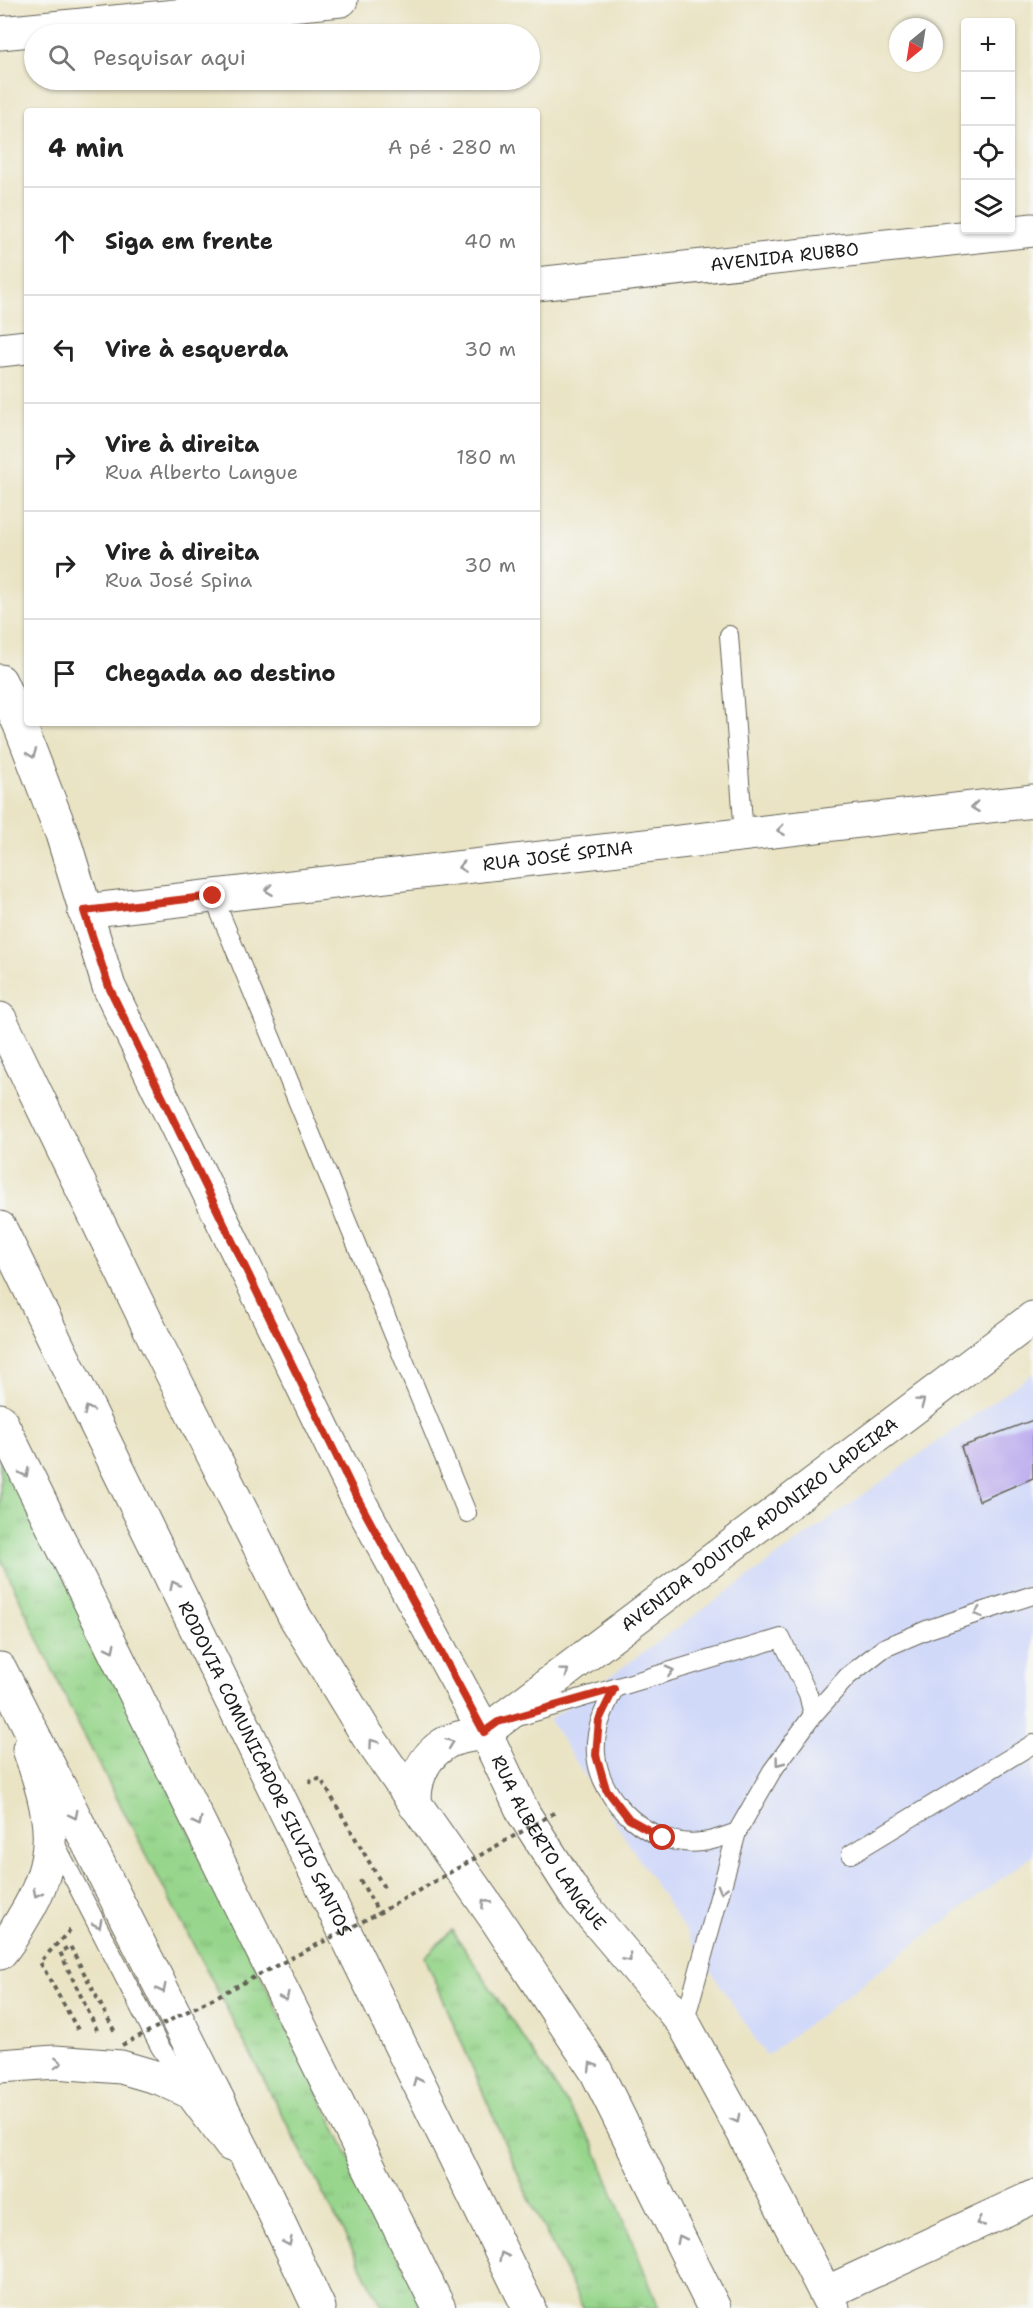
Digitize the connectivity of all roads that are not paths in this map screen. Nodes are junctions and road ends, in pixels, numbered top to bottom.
1 (341, 0) edge
2 (93, 24) edge
3 (24, 31) edge
4 (0, 33) edge
5 (1033, 230) edge
6 (540, 284) edge
7 (24, 347) edge
8 (0, 350) edge
9 (729, 635) dead end
10 (0, 681) edge
11 (1033, 801) edge
12 (744, 834) junction
13 (213, 896) junction
14 (84, 911) junction
15 (0, 1019) edge
16 (0, 1228) edge
17 (1033, 1318) edge
18 (0, 1420) edge
19 (467, 1513) dead end
20 (1033, 1595) edge
21 (2, 1673) edge
22 (614, 1689) junction
23 (813, 1715) junction
24 (491, 1727) junction
25 (1033, 1744) edge
26 (415, 1805) junction
27 (737, 1832) junction
28 (51, 1835) junction
29 (851, 1854) dead end
30 (0, 1953) edge
31 (684, 2024) junction
32 (0, 2066) edge
33 (192, 2093) junction
34 (263, 2189) junction
35 (1033, 2197) edge
36 (829, 2301) edge
37 (319, 2308) edge
38 (439, 2308) edge
39 (529, 2308) edge
40 (714, 2308) edge

1 - 2 main road
3 - 4 main road
5 - 6 main road, AVENIDA RUBBO
7 - 8 main road
9 - 12 lane
10 -> 14 main road, RUA ALBERTO LANGUE
11 -> 12 main road, RUA JOSÉ SPINA
12 -> 13 main road, RUA JOSÉ SPINA
13 - 14 main road, RUA JOSÉ SPINA
13 - 19 lane
14 - 24 main road, RUA ALBERTO LANGUE
26 -> 15 main road
39 -> 16 main road, RODOVIA COMUNICADOR SILVIO SANTOS
24 -> 17 main road, AVENIDA DOUTOR ADONIRO LADEIRA
18 -> 38 main road
20 -> 23 lane
21 - 28 main road
21 -> 34 main road
22 -> 23 lane
22 - 24 lane
22 - 27 lane
23 -> 27 lane
26 -> 24 main road
24 -> 31 main road, RUA ALBERTO LANGUE
25 - 29 lane
40 -> 26 main road
27 -> 31 lane
28 -> 30 main road
28 -> 33 lane
31 -> 36 main road, RUA ALBERTO LANGUE
32 -> 33 main road
33 - 34 main road
34 -> 37 main road
35 -> 36 main road

